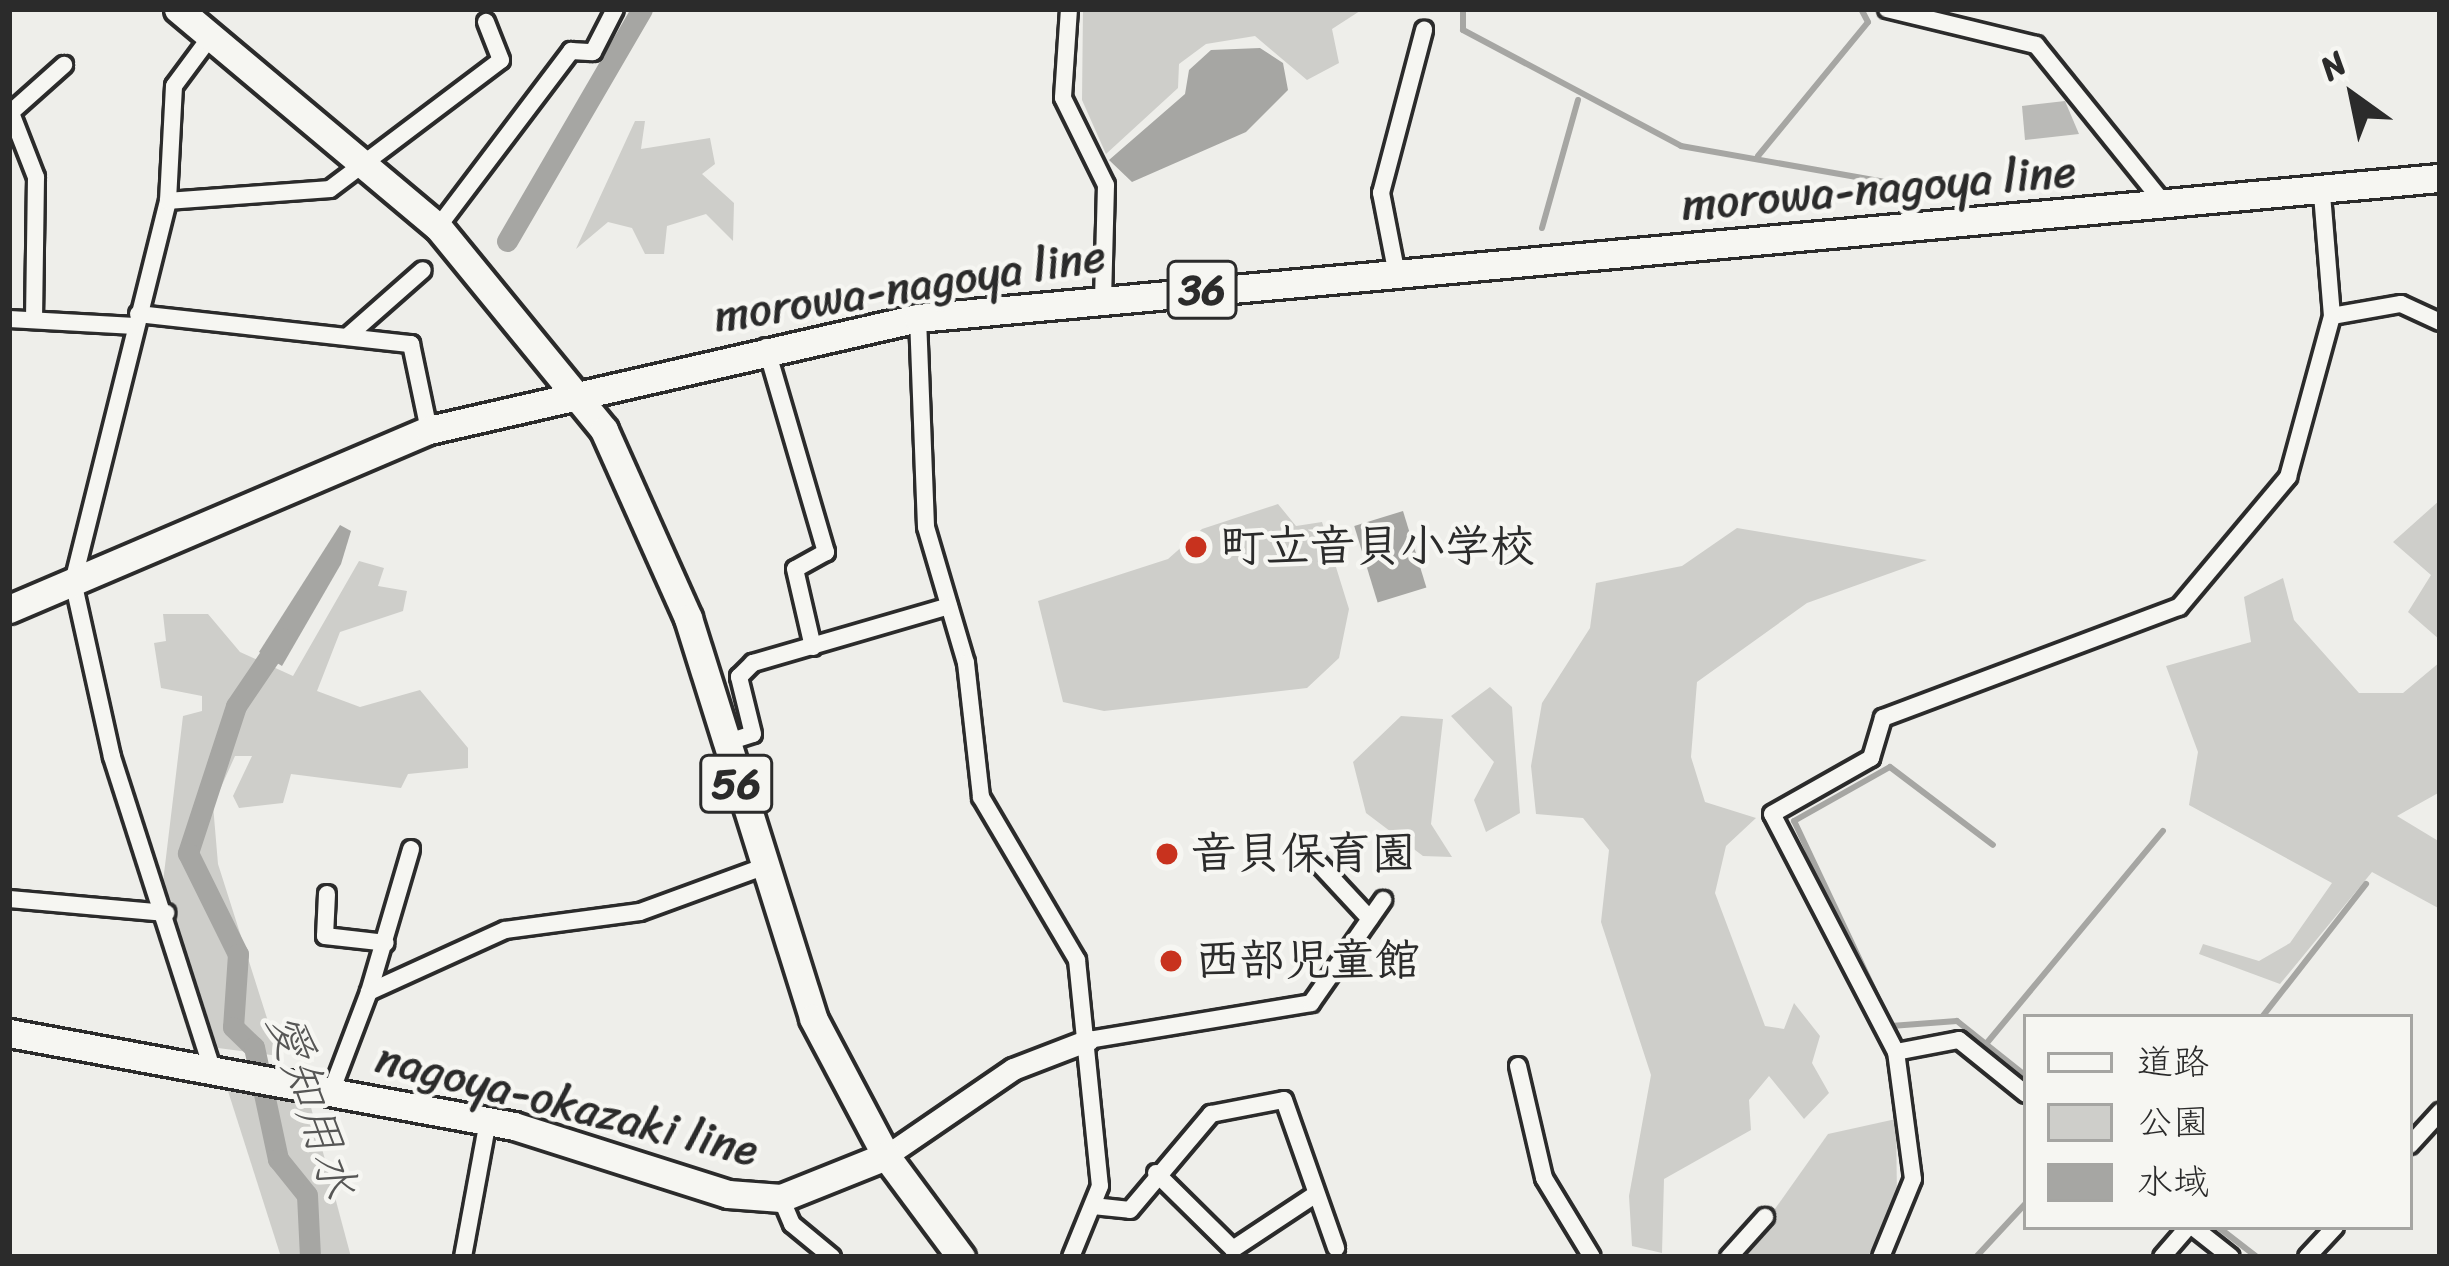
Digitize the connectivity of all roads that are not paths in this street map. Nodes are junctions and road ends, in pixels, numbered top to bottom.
1 (178, 9) edge
2 (615, 9) edge
3 (1069, 9) edge
4 (1887, 9) edge
5 (486, 22) dead end
6 (1424, 30) dead end
7 (211, 36) junction
8 (64, 65) dead end
9 (10, 113) edge
10 (364, 166) junction
11 (2440, 178) edge
12 (2322, 195) junction
13 (168, 201) junction
14 (2165, 205) junction
15 (438, 227) junction
16 (423, 270) dead end
17 (1397, 275) junction
18 (1103, 296) junction
19 (34, 314) junction
20 (2332, 316) junction
21 (918, 318) junction
22 (9, 319) edge
23 (136, 320) junction
24 (2440, 322) edge
25 (349, 335) junction
26 (766, 347) junction
27 (576, 394) junction
28 (429, 430) junction
29 (73, 581) junction
30 (949, 606) junction
31 (9, 609) edge
32 (813, 647) junction
33 (725, 743) junction
34 (410, 849) dead end
35 (1318, 863) dead end
36 (760, 868) junction
37 (327, 894) dead end
38 (9, 899) edge
39 (1383, 900) dead end
40 (166, 914) junction
41 (1370, 920) junction
42 (386, 943) junction
43 (369, 992) junction
44 (9, 1034) edge
45 (1088, 1040) junction
46 (1896, 1052) junction
47 (1518, 1066) dead end
48 (225, 1072) junction
49 (331, 1092) junction
50 (2023, 1092) edge
51 (2440, 1112) edge
52 (488, 1121) junction
53 (2413, 1142) edge
54 (886, 1156) junction
55 (1156, 1173) junction
56 (1312, 1196) junction
57 (781, 1198) junction
58 (1093, 1206) junction
59 (1765, 1217) dead end
60 (2188, 1230) edge
61 (2195, 1230) edge
62 (2332, 1230) edge
63 (1336, 1248) dead end
64 (463, 1257) edge
65 (832, 1257) edge
66 (961, 1257) edge
67 (1071, 1257) edge
68 (1592, 1257) edge
69 (1729, 1257) edge
70 (1881, 1257) edge
71 (2162, 1257) edge
72 (2230, 1257) edge
73 (2307, 1257) edge

1 - 7 main road, 56
2 - 15 street
3 - 18 street
4 - 14 street
5 - 10 street
6 - 17 street
7 - 10 main road, 56
7 - 13 street
8 - 9 street
9 - 19 street
10 - 13 street
10 - 15 main road, 56
11 - 12 main road, morowa-nagoya line / 36
12 - 14 main road, morowa-nagoya line / 36
12 - 20 street
13 - 23 street
14 - 17 main road, morowa-nagoya line / 36
15 - 27 main road, 56
16 - 25 street
17 - 18 main road, morowa-nagoya line / 36
18 - 21 main road, morowa-nagoya line / 36
19 - 22 street
19 - 23 street
20 - 24 street
20 - 46 street
21 - 26 main road, morowa-nagoya line / 36
21 - 30 street
23 - 25 street
23 - 29 street
25 - 28 street
26 - 27 main road, morowa-nagoya line / 36
26 - 32 street
27 - 28 main road, morowa-nagoya line / 36
27 - 33 main road, 56
28 - 29 main road, morowa-nagoya line / 36
29 - 31 main road, morowa-nagoya line / 36
29 - 40 street
30 - 32 street
30 - 45 street
32 - 33 street
33 - 36 main road, 56
34 - 42 street
35 - 41 street
36 - 43 street
36 - 54 main road, 56
37 - 42 street
38 - 40 street
39 - 41 street
40 - 48 street
41 - 45 street
42 - 43 street
43 - 49 street
44 - 48 main road, nagoya-okazaki line
45 - 54 street
45 - 58 street
46 - 50 street
46 - 70 street
47 - 68 street
48 - 49 main road, nagoya-okazaki line
49 - 52 main road, nagoya-okazaki line
51 - 53 street
52 - 57 main road, nagoya-okazaki line
52 - 64 street
54 - 57 main road, nagoya-okazaki line
54 - 66 main road, 56
55 - 56 street
55 - 56 street
55 - 58 street
56 - 63 street
57 - 65 street
58 - 67 street
59 - 69 street
60 - 71 street
61 - 72 street
62 - 73 street

